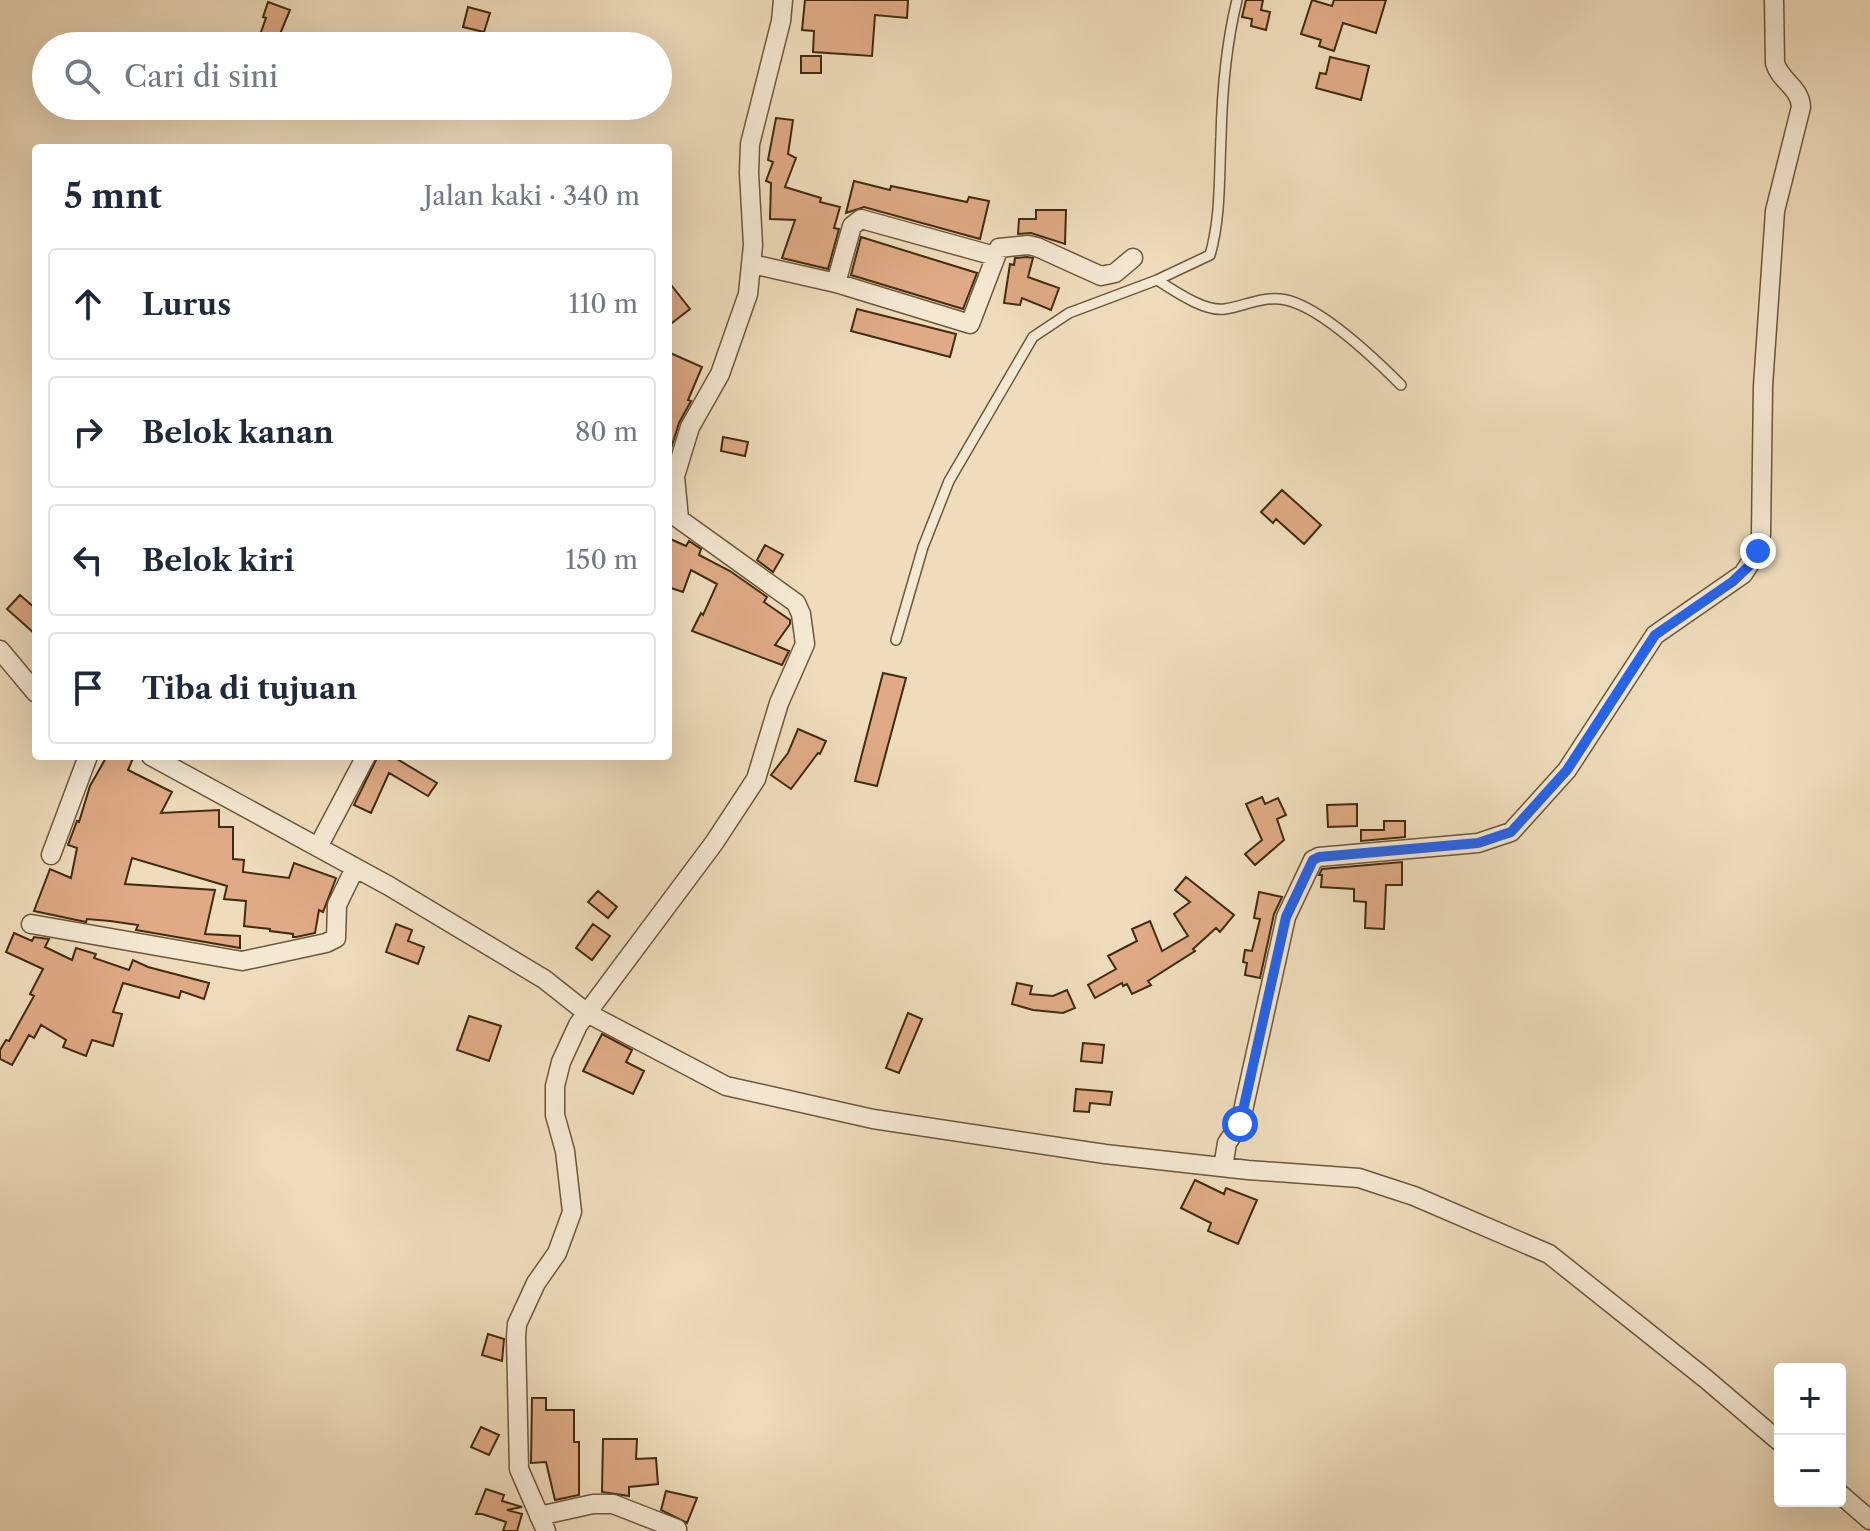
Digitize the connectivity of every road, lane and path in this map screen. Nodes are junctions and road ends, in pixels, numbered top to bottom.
1 (783, 0) edge
2 (1237, 0) edge
3 (1774, 0) edge
4 (995, 256) junction
5 (1133, 258) dead end
6 (752, 264) junction
7 (1157, 280) junction
8 (836, 283) junction
9 (1401, 385) dead end
10 (672, 526) edge
11 (705, 539) junction
12 (896, 640) dead end
13 (0, 650) edge
14 (32, 688) edge
15 (87, 760) edge
16 (158, 760) edge
17 (364, 760) edge
18 (318, 847) junction
19 (51, 855) dead end
20 (355, 868) junction
21 (31, 924) dead end
22 (587, 1013) junction
23 (1225, 1156) junction
24 (1774, 1437) edge
25 (1846, 1499) edge
26 (1870, 1520) edge
27 (543, 1523) edge
28 (677, 1529) edge

1 - 6 street
2 - 7 lane
3 - 23 street
4 - 5 street
4 - 8 street
4 - 8 street
6 - 8 street
6 - 11 street
7 - 9 lane
7 - 12 lane
10 - 11 street
11 - 22 street
13 - 14 street
15 - 19 street
16 - 18 street
17 - 18 street
18 - 20 street
20 - 21 street
20 - 22 street
22 - 23 street
22 - 27 street
23 - 24 street
25 - 26 street
27 - 28 street

